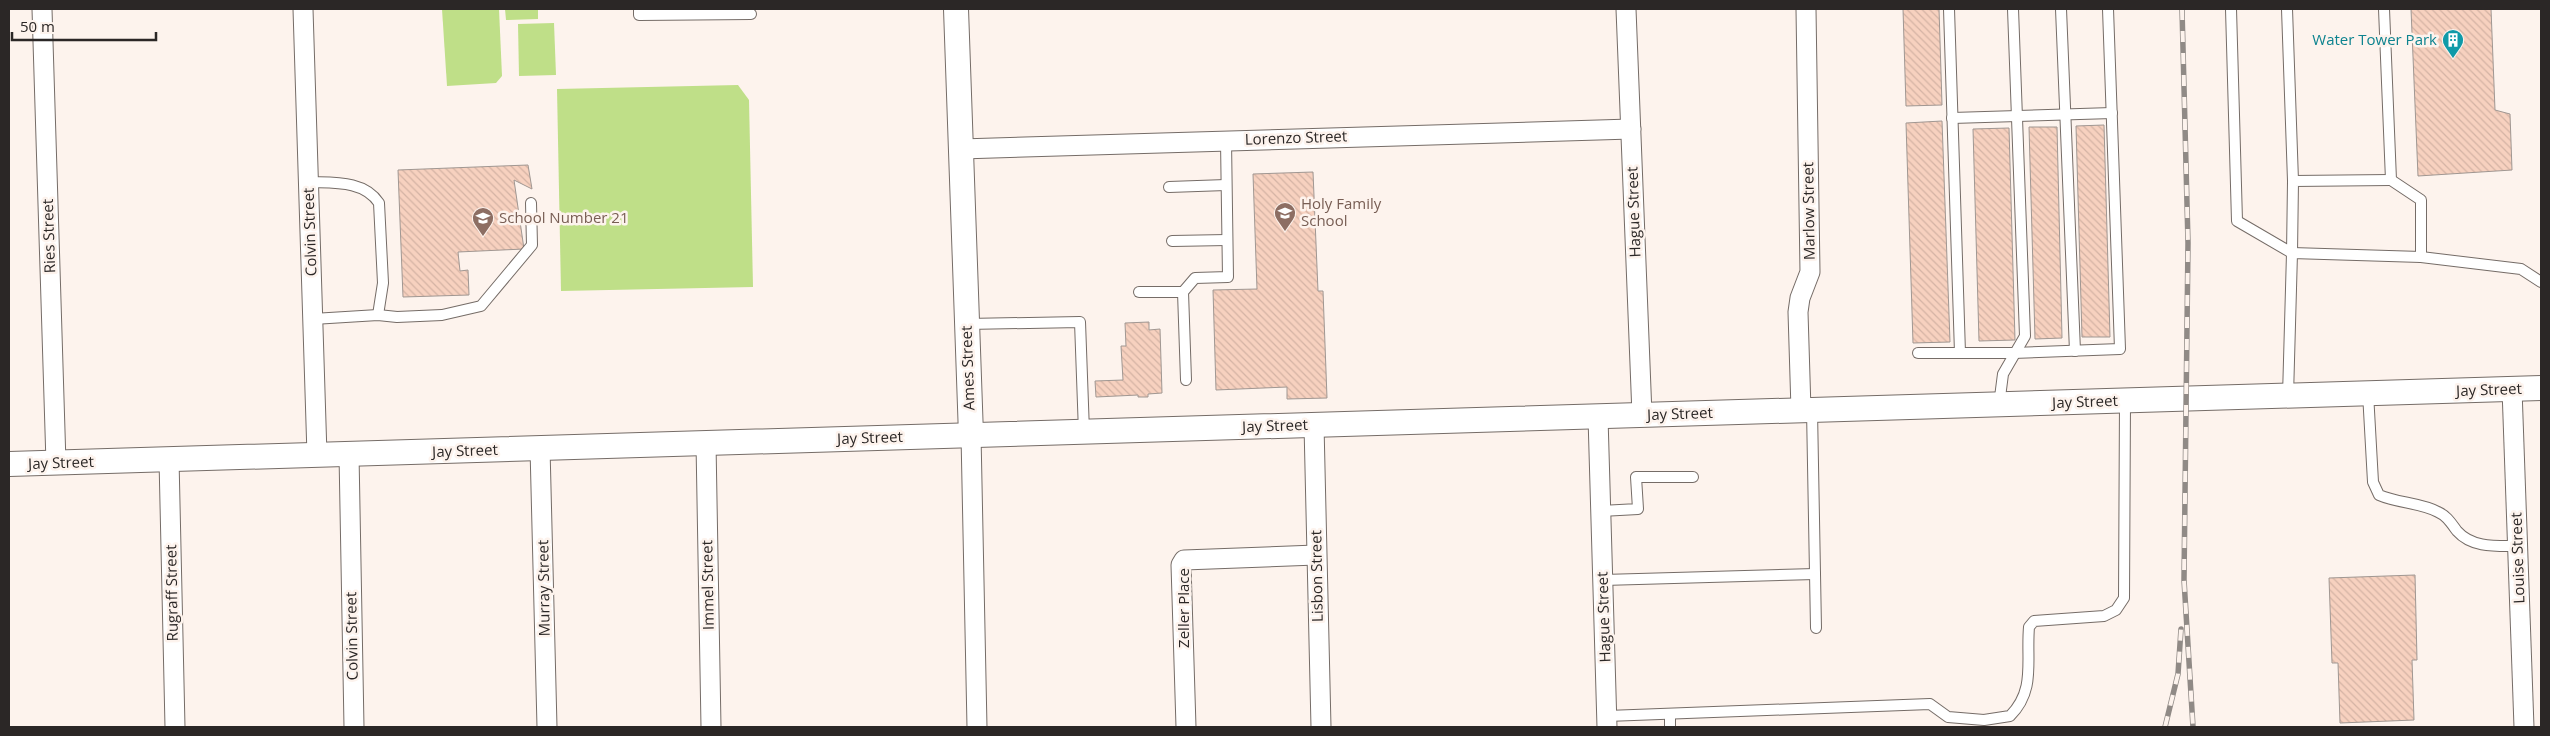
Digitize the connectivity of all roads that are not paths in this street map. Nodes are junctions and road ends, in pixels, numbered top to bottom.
1 (42, 9) edge
2 (303, 9) edge
3 (639, 9) edge
4 (956, 9) edge
5 (1626, 9) edge
6 (1806, 9) edge
7 (1949, 9) edge
8 (2014, 9) edge
9 (2061, 9) edge
10 (2108, 9) edge
11 (2231, 9) edge
12 (2287, 9) edge
13 (2384, 9) edge
14 (751, 14) dead end
15 (2112, 113) junction
16 (2066, 114) junction
17 (2016, 116) junction
18 (1952, 118) junction
19 (1631, 129) junction
20 (1226, 140) junction
21 (961, 148) junction
22 (2391, 180) junction
23 (2293, 181) junction
24 (309, 182) junction
25 (1226, 185) junction
26 (1169, 187) dead end
27 (531, 203) dead end
28 (1227, 240) junction
29 (1172, 241) dead end
30 (2292, 253) junction
31 (2421, 257) junction
32 (2541, 282) edge
33 (1139, 292) dead end
34 (1183, 292) junction
35 (378, 314) junction
36 (313, 319) junction
37 (967, 324) junction
38 (2075, 351) junction
39 (1918, 353) dead end
40 (1960, 353) junction
41 (2014, 354) junction
42 (1186, 380) dead end
43 (2541, 388) edge
44 (2512, 389) junction
45 (2368, 393) junction
46 (2288, 396) junction
47 (2125, 401) junction
48 (1998, 406) junction
49 (1806, 410) junction
50 (1642, 415) junction
51 (1598, 417) junction
52 (1314, 425) junction
53 (1084, 432) junction
54 (971, 435) junction
55 (706, 443) junction
56 (540, 448) junction
57 (349, 454) junction
58 (317, 455) junction
59 (169, 460) junction
60 (56, 463) junction
61 (9, 464) edge
62 (1693, 477) dead end
63 (1601, 511) junction
64 (2518, 546) junction
65 (1316, 555) junction
66 (1815, 574) junction
67 (1603, 580) junction
68 (1816, 628) dead end
69 (1670, 714) junction
70 (1607, 722) edge
71 (176, 727) edge
72 (354, 727) edge
73 (547, 727) edge
74 (711, 727) edge
75 (977, 727) edge
76 (1186, 727) edge
77 (1321, 727) edge
78 (1670, 727) edge
79 (2524, 727) edge

1 - 60 street, Ries Street
2 - 24 street, Colvin Street
3 - 14 lane
4 - 21 street, Ames Street
5 - 19 street, Hague Street
6 - 49 street, Marlow Street
7 - 18 lane
8 - 17 lane
9 - 16 lane
10 - 15 lane
11 - 30 lane
12 - 23 lane
13 - 22 lane
15 - 16 lane
15 - 38 lane
16 - 17 lane
16 - 38 lane
17 - 18 lane
17 - 41 lane
18 - 40 lane
19 - 20 street, Lorenzo Street
19 - 50 street, Hague Street
20 - 21 street, Lorenzo Street
20 - 25 lane
21 - 37 street, Ames Street
22 - 23 lane
22 - 31 lane
23 - 30 lane
24 - 35 lane
24 - 36 street, Colvin Street
25 - 26 lane
25 - 28 lane
27 - 35 lane
28 - 29 lane
28 - 34 lane
30 - 31 lane
30 - 46 lane
31 - 32 lane
33 - 34 lane
34 - 42 lane
35 - 36 lane
36 - 58 street, Colvin Street
37 - 53 lane
37 - 54 street, Ames Street
38 - 41 lane
39 - 40 lane
40 - 41 lane
41 - 48 lane
43 - 44 street, Jay Street
44 - 45 street, Jay Street
44 - 64 street, Louise Street
45 - 46 street, Jay Street
45 - 64 lane
46 - 47 street, Jay Street
47 - 48 street, Jay Street
47 - 69 lane
48 - 49 street, Jay Street
49 - 50 street, Jay Street
49 - 66 lane
50 - 51 street, Jay Street
51 - 52 street, Jay Street
51 - 63 street, Hague Street
52 - 53 street, Jay Street
52 - 65 street, Lisbon Street
53 - 54 street, Jay Street
54 - 55 street, Jay Street
54 - 75 street, Ames Street
55 - 56 street, Jay Street
55 - 74 street, Immel Street
56 - 57 street, Jay Street
56 - 73 street, Murray Street
57 - 58 street, Jay Street
57 - 72 street, Colvin Street
58 - 59 street, Jay Street
59 - 60 street, Jay Street
59 - 71 street, Rugraff Street
60 - 61 street, Jay Street
62 - 63 lane
63 - 67 street, Hague Street
64 - 79 street, Louise Street
65 - 76 street, Zeller Place
65 - 77 street, Lisbon Street
66 - 67 lane
66 - 68 lane
67 - 70 street, Hague Street
69 - 70 lane
69 - 78 lane

